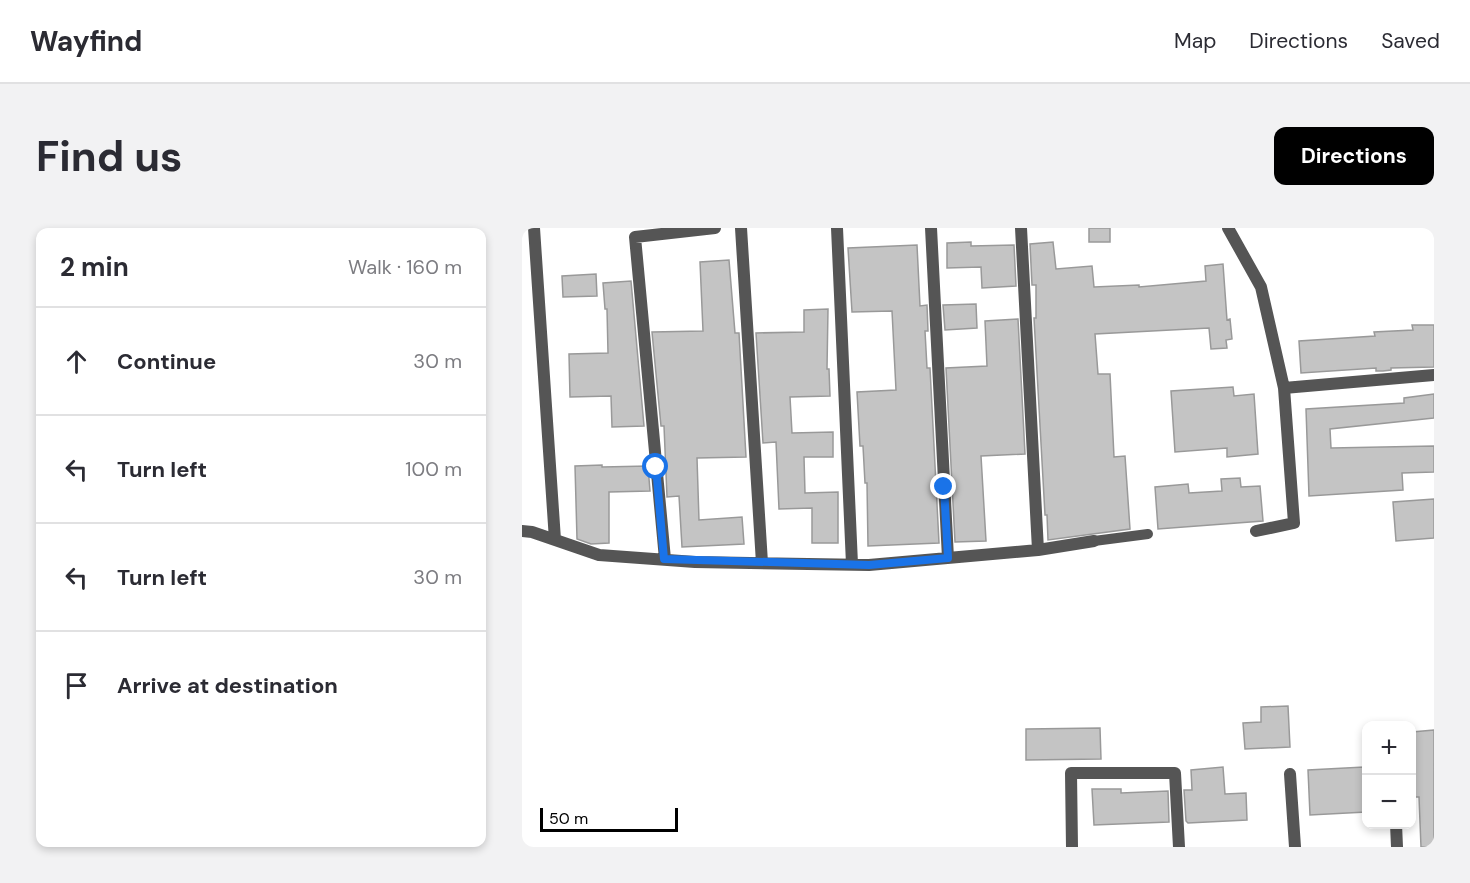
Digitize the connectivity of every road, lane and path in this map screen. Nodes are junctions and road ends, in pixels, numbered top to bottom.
1 (534, 228) edge
2 (715, 228) edge
3 (741, 228) edge
4 (837, 228) edge
5 (931, 228) edge
6 (1021, 228) edge
7 (1228, 228) edge
8 (1434, 375) edge
9 (1284, 388) junction
10 (522, 531) edge
11 (1256, 531) dead end
12 (1148, 534) dead end
13 (555, 540) junction
14 (1094, 541) joint
15 (1038, 550) junction
16 (948, 558) junction
17 (664, 559) junction
18 (762, 563) junction
19 (852, 564) junction
20 (1290, 774) dead end
21 (1396, 829) edge
22 (1072, 847) edge
23 (1179, 847) edge
24 (1295, 847) edge
25 (1397, 847) edge

1 - 13 street
2 - 17 street
3 - 18 street
4 - 19 street
5 - 16 street
6 - 15 street
7 - 9 street
8 - 9 street
9 - 11 street
10 - 13 street
12 - 14 lane
13 - 17 street
14 - 15 street
15 - 16 street
16 - 19 street
17 - 18 street
18 - 19 street
20 - 24 street
21 - 25 street
22 - 23 street

